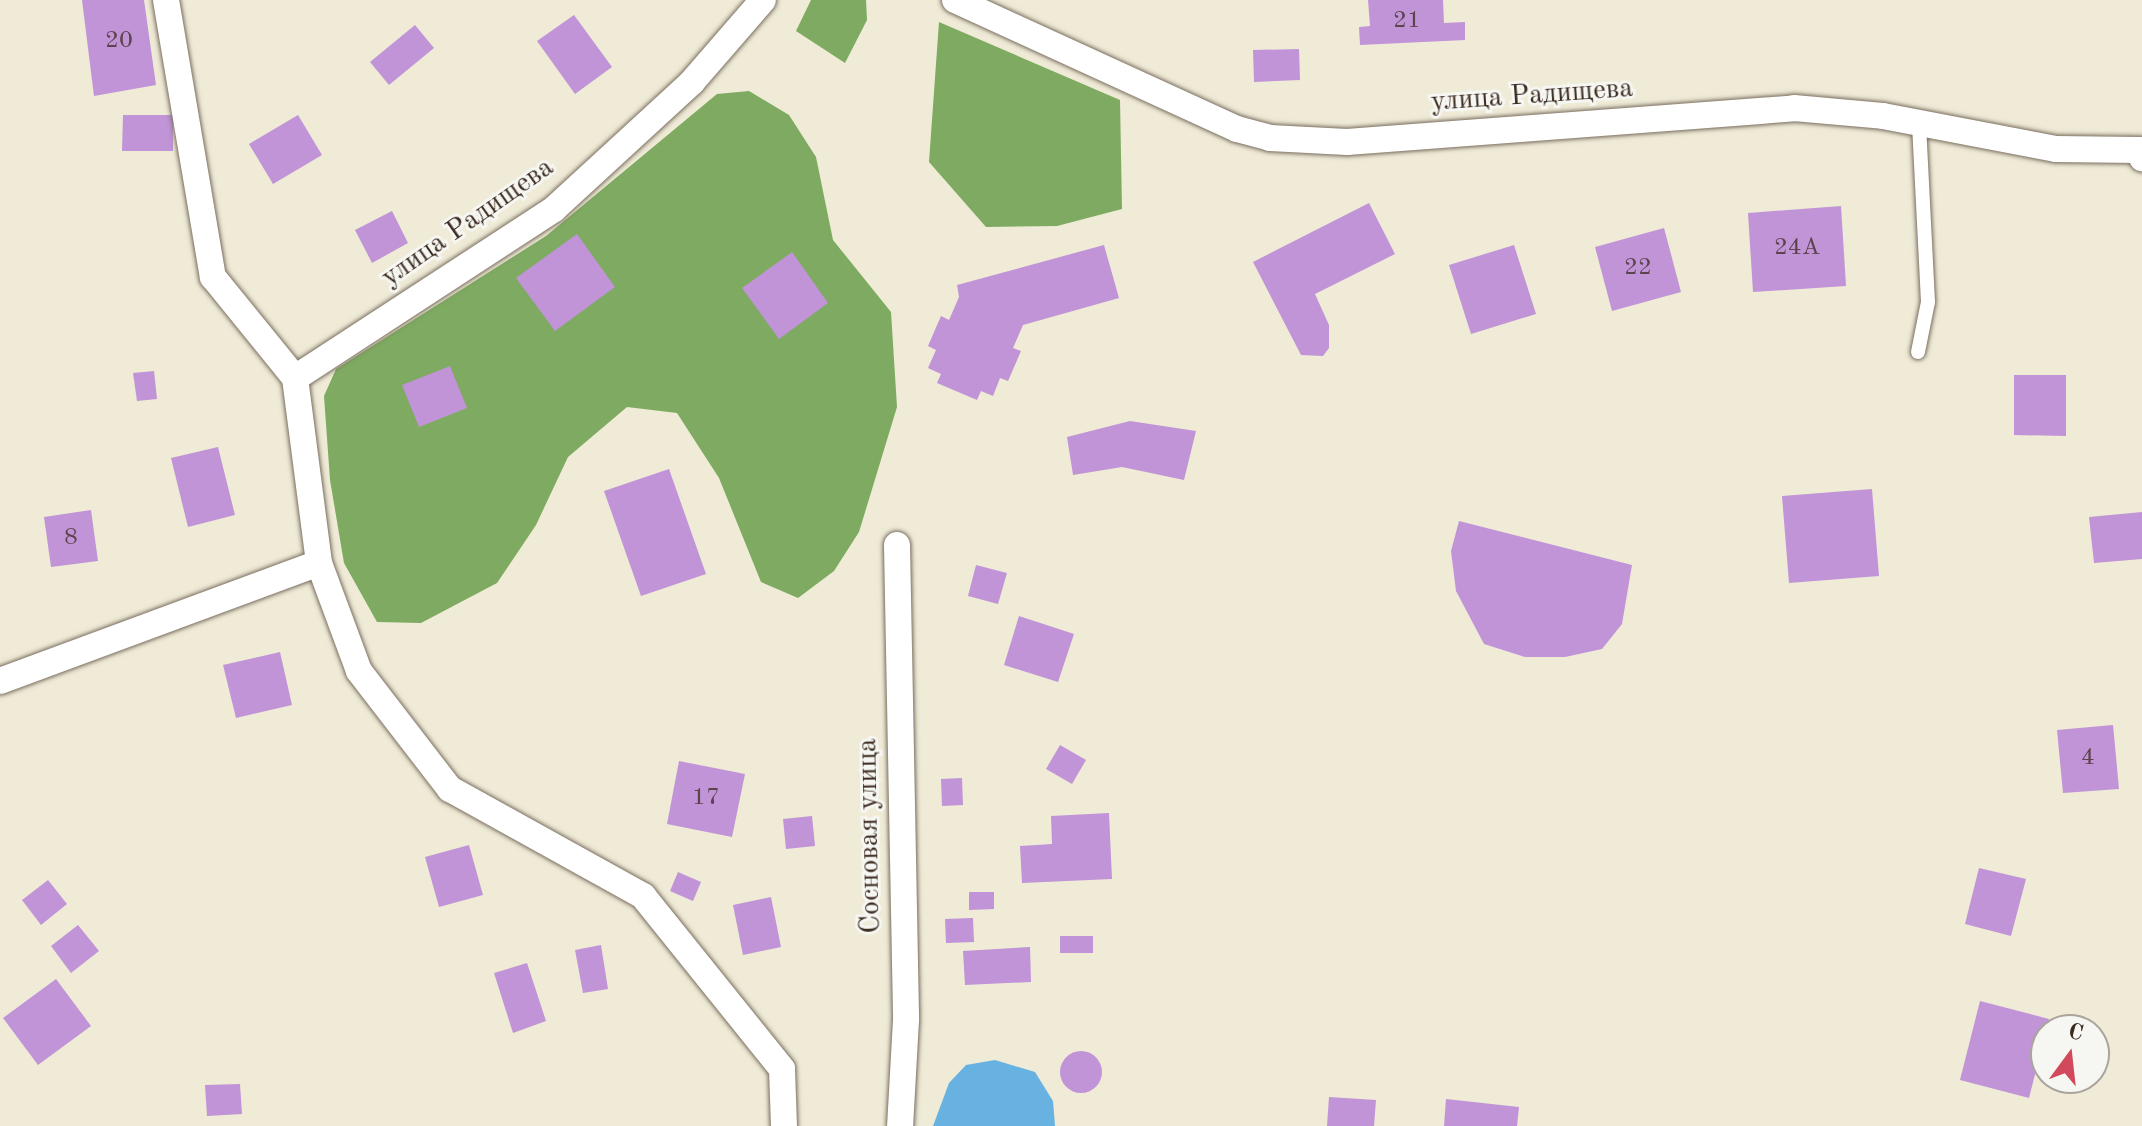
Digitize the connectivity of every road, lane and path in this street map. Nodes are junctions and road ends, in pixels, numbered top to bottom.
1 (166, 0) edge
2 (763, 0) edge
3 (955, 0) edge
4 (1919, 124) junction
5 (2140, 154) edge
6 (1918, 352) dead end
7 (295, 378) junction
8 (897, 545) dead end
9 (319, 563) junction
10 (0, 681) edge
11 (784, 1126) edge
12 (900, 1126) edge

1 - 7 street
2 - 7 street, улица Радищева
3 - 4 street, улица Радищева
4 - 5 street, улица Радищева
4 - 6 lane
7 - 9 street
8 - 12 street, Сосновая улица
9 - 10 street
9 - 11 street

